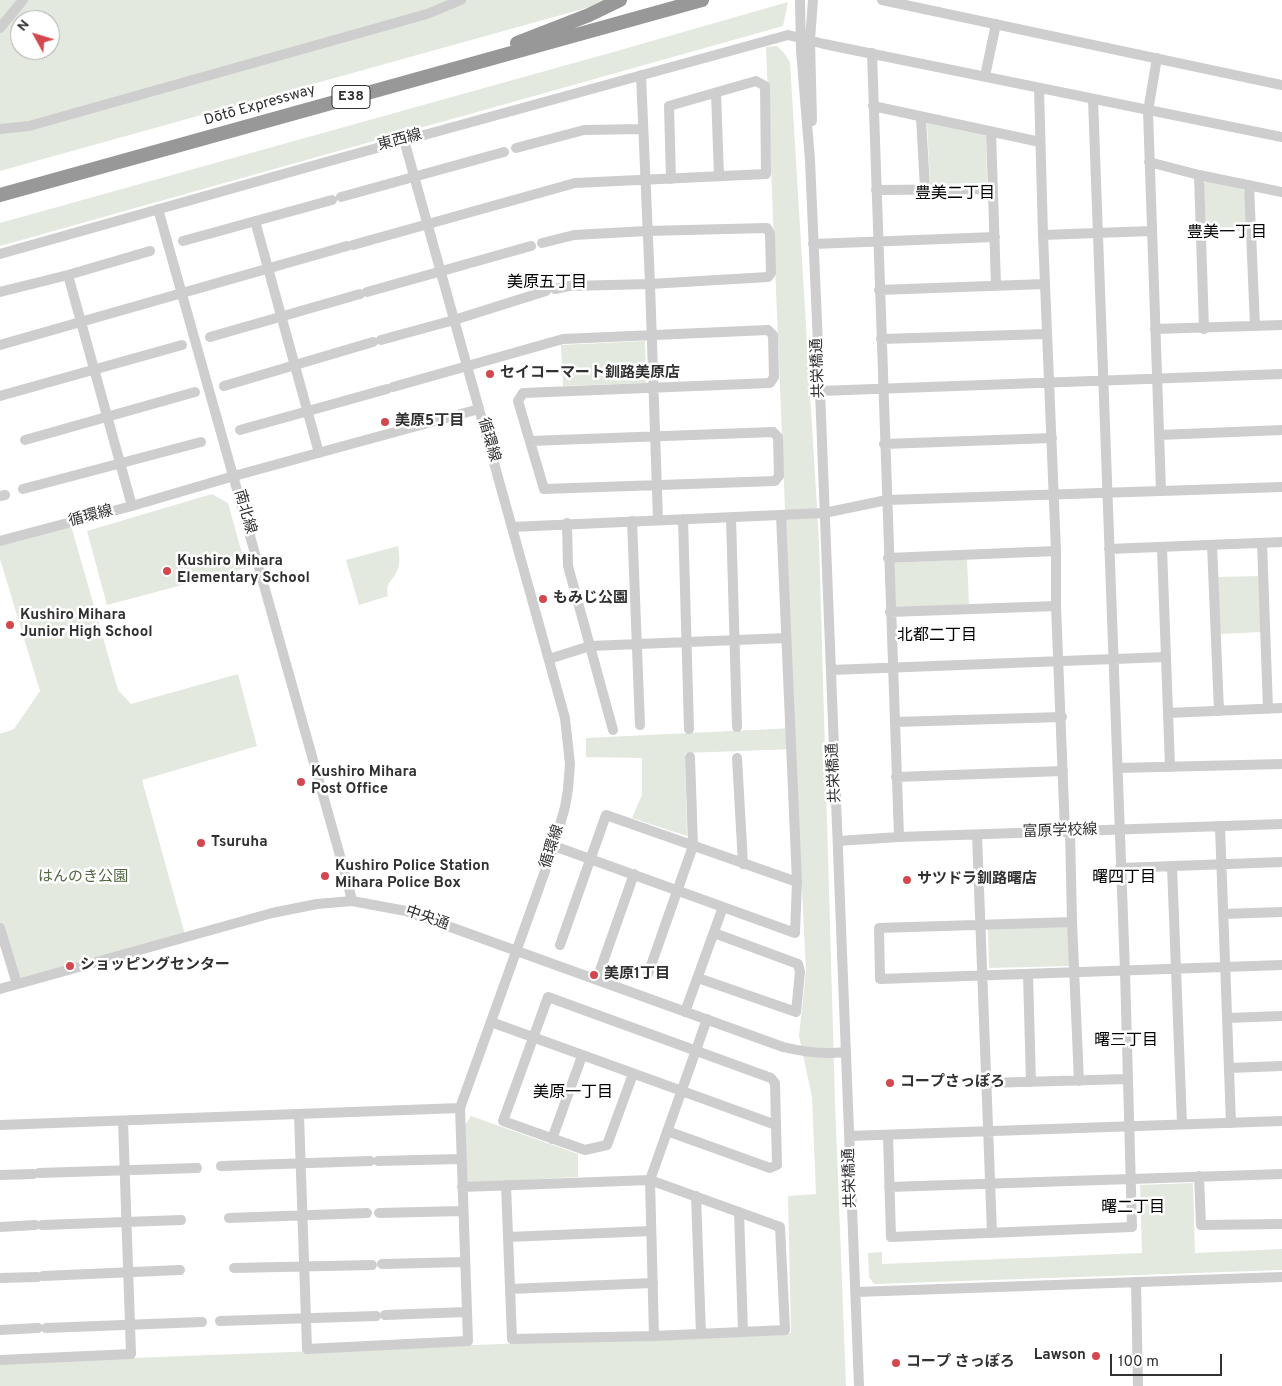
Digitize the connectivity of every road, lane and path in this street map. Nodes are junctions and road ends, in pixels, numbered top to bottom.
1 (23, 0) edge
2 (461, 0) edge
3 (620, 0) edge
4 (677, 0) edge
5 (702, 0) edge
6 (800, 0) edge
7 (813, 0) edge
8 (882, 0) edge
9 (996, 24) junction
10 (0, 28) edge
11 (805, 39) junction
12 (507, 46) junction
13 (872, 53) junction
14 (1157, 58) junction
15 (641, 75) junction
16 (985, 76) junction
17 (1282, 85) edge
18 (1039, 88) junction
19 (716, 93) junction
20 (1093, 99) junction
21 (873, 106) junction
22 (1148, 111) junction
23 (921, 117) junction
24 (0, 129) edge
25 (642, 129) junction
26 (990, 132) junction
27 (1282, 137) edge
28 (404, 140) junction
29 (1040, 142) junction
30 (516, 148) dead end
31 (504, 152) dead end
32 (1149, 162) junction
33 (1199, 175) junction
34 (415, 176) junction
35 (720, 176) junction
36 (671, 179) junction
37 (645, 180) junction
38 (1250, 185) junction
39 (0, 189) edge
40 (924, 189) junction
41 (992, 189) junction
42 (876, 190) junction
43 (1282, 192) edge
44 (0, 195) edge
45 (158, 209) junction
46 (255, 221) junction
47 (428, 224) junction
48 (647, 231) junction
49 (1152, 231) junction
50 (1098, 233) junction
51 (1043, 235) junction
52 (995, 237) junction
53 (183, 241) dead end
54 (877, 241) junction
55 (542, 243) dead end
56 (813, 244) junction
57 (531, 246) dead end
58 (150, 250) dead end
59 (0, 254) edge
60 (268, 270) junction
61 (441, 272) junction
62 (68, 274) junction
63 (650, 284) junction
64 (1045, 284) junction
65 (996, 285) junction
66 (879, 290) junction
67 (0, 292) edge
68 (182, 293) junction
69 (281, 317) junction
70 (454, 320) junction
71 (81, 321) junction
72 (1282, 325) edge
73 (1255, 326) junction
74 (1155, 329) junction
75 (1204, 329) junction
76 (651, 334) junction
77 (1047, 334) junction
78 (210, 337) dead end
79 (881, 339) junction
80 (0, 345) edge
81 (182, 345) dead end
82 (295, 364) junction
83 (468, 367) junction
84 (95, 370) junction
85 (1282, 374) edge
86 (1156, 379) junction
87 (1103, 380) junction
88 (1049, 383) junction
89 (224, 386) dead end
90 (653, 388) junction
91 (882, 389) junction
92 (820, 391) junction
93 (195, 392) dead end
94 (0, 396) edge
95 (479, 410) junction
96 (308, 411) junction
97 (107, 418) junction
98 (240, 430) dead end
99 (1282, 430) edge
100 (1159, 435) junction
101 (655, 437) junction
102 (1052, 438) junction
103 (25, 440) dead end
104 (530, 441) junction
105 (201, 442) dead end
106 (884, 444) junction
107 (319, 453) junction
108 (121, 464) junction
109 (234, 476) junction
110 (656, 485) junction
111 (1282, 487) edge
112 (23, 489) dead end
113 (1161, 491) junction
114 (1107, 493) junction
115 (1054, 495) junction
116 (887, 500) junction
117 (132, 506) junction
118 (824, 513) junction
119 (781, 515) junction
120 (731, 517) junction
121 (682, 519) junction
122 (658, 520) junction
123 (632, 521) junction
124 (567, 523) junction
125 (512, 527) junction
126 (0, 541) edge
127 (1282, 542) edge
128 (1262, 543) junction
129 (1212, 545) junction
130 (1162, 548) junction
131 (1109, 549) junction
132 (1056, 551) junction
133 (888, 558) junction
134 (1056, 606) junction
135 (890, 612) junction
136 (786, 638) junction
137 (735, 641) junction
138 (686, 642) junction
139 (636, 643) junction
140 (590, 646) junction
141 (1166, 657) junction
142 (549, 658) junction
143 (1113, 659) junction
144 (1060, 661) junction
145 (892, 667) junction
146 (831, 670) junction
147 (1282, 708) edge
148 (1268, 709) junction
149 (1218, 711) junction
150 (1168, 712) junction
151 (1062, 717) junction
152 (896, 722) junction
153 (640, 725) dead end
154 (736, 727) dead end
155 (689, 729) dead end
156 (613, 730) dead end
157 (690, 757) dead end
158 (737, 758) dead end
159 (1282, 764) edge
160 (1170, 767) junction
161 (1118, 768) junction
162 (1063, 771) junction
163 (896, 777) junction
164 (1282, 824) edge
165 (1220, 827) junction
166 (1119, 831) junction
167 (1068, 832) junction
168 (977, 835) junction
169 (899, 837) junction
170 (838, 841) junction
171 (554, 846) junction
172 (693, 846) junction
173 (591, 858) junction
174 (1282, 862) edge
175 (743, 864) junction
176 (1221, 864) junction
177 (1172, 866) junction
178 (1120, 868) junction
179 (634, 874) junction
180 (797, 882) junction
181 (678, 890) junction
182 (352, 902) junction
183 (723, 907) junction
184 (1282, 912) edge
185 (1223, 914) junction
186 (1072, 922) junction
187 (981, 924) junction
188 (0, 928) edge
189 (714, 933) junction
190 (560, 945) dead end
191 (516, 950) junction
192 (1282, 965) edge
193 (1225, 967) junction
194 (1176, 969) junction
195 (1125, 971) junction
196 (1075, 972) junction
197 (648, 974) dead end
198 (1028, 974) junction
199 (982, 975) junction
200 (698, 978) junction
201 (597, 979) junction
202 (16, 984) junction
203 (0, 989) edge
204 (685, 1012) junction
205 (1282, 1016) edge
206 (1227, 1018) junction
207 (707, 1019) junction
208 (491, 1022) junction
209 (533, 1038) junction
210 (696, 1050) junction
211 (845, 1052) junction
212 (582, 1056) junction
213 (1282, 1066) edge
214 (1229, 1068) junction
215 (633, 1074) junction
216 (1128, 1079) junction
217 (1079, 1081) junction
218 (1031, 1082) junction
219 (986, 1083) junction
220 (682, 1091) junction
221 (460, 1108) junction
222 (299, 1115) junction
223 (123, 1121) junction
224 (1282, 1121) edge
225 (1231, 1123) junction
226 (1182, 1124) junction
227 (0, 1125) edge
228 (776, 1125) junction
229 (1130, 1127) junction
230 (667, 1131) junction
231 (988, 1131) junction
232 (888, 1134) junction
233 (850, 1136) junction
234 (552, 1139) junction
235 (461, 1159) junction
236 (301, 1164) junction
237 (221, 1166) dead end
238 (197, 1168) dead end
239 (125, 1170) junction
240 (1282, 1174) edge
241 (0, 1175) edge
242 (1199, 1176) junction
243 (1132, 1179) junction
244 (650, 1180) junction
245 (990, 1184) junction
246 (506, 1186) junction
247 (462, 1187) junction
248 (889, 1187) junction
249 (696, 1196) junction
250 (463, 1210) junction
251 (739, 1212) junction
252 (367, 1213) dead end
253 (379, 1213) dead end
254 (302, 1215) junction
255 (229, 1218) dead end
256 (181, 1220) dead end
257 (126, 1222) junction
258 (1282, 1224) edge
259 (0, 1226) edge
260 (651, 1231) junction
261 (992, 1233) junction
262 (508, 1237) junction
263 (465, 1262) junction
264 (234, 1268) dead end
265 (304, 1268) junction
266 (180, 1270) dead end
267 (128, 1273) junction
268 (1282, 1276) edge
269 (0, 1278) edge
270 (1136, 1282) junction
271 (653, 1283) junction
272 (510, 1288) junction
273 (856, 1292) junction
274 (467, 1312) junction
275 (306, 1319) junction
276 (220, 1321) dead end
277 (202, 1322) dead end
278 (130, 1325) junction
279 (0, 1330) edge
280 (743, 1332) junction
281 (700, 1334) junction
282 (654, 1336) junction
283 (0, 1360) edge
284 (859, 1386) edge
285 (1138, 1386) edge

1 - 10 street
2 - 24 street
3 - 12 highway
4 - 12 highway, Dōtō Expressway / E38
5 - 44 highway, Dōtō Expressway / E38
6 - 11 street
7 - 11 street
8 - 9 street
9 - 14 street
9 - 16 street
11 - 13 street, 東西線
11 - 15 street, 東西線
11 - 56 street, 共栄橋通
12 - 39 highway, Dōtō Expressway / E38
13 - 16 street, 東西線
13 - 21 street
14 - 17 street
14 - 22 street
15 - 25 street
15 - 28 street, 東西線
16 - 18 street, 東西線
18 - 20 street, 東西線
18 - 29 street
19 - 35 street
19 - 35 street
19 - 36 street
20 - 22 street, 東西線
20 - 50 street
21 - 23 street
21 - 42 street
22 - 27 street, 東西線
22 - 32 street
23 - 26 street
23 - 40 street
25 - 30 street
25 - 37 street
26 - 29 street
26 - 41 street
28 - 34 street
28 - 45 street, 東西線
29 - 51 street
31 - 34 street
32 - 33 street
32 - 49 street
33 - 38 street
33 - 75 street
34 - 46 street
34 - 47 street
35 - 36 street
36 - 37 street
37 - 47 street
37 - 48 street
38 - 43 street
38 - 73 street
40 - 41 street
40 - 42 street
41 - 52 street
42 - 54 street
45 - 59 street, 東西線
45 - 68 street, 南北線
46 - 53 street
46 - 60 street
47 - 60 street
47 - 61 street
48 - 55 street
48 - 63 street
48 - 63 street
49 - 50 street
49 - 74 street
50 - 51 street
50 - 87 street
51 - 64 street
52 - 54 street
52 - 65 street
54 - 56 street
54 - 66 street
56 - 92 street, 共栄橋通
57 - 61 street
58 - 62 street
60 - 68 street
60 - 69 street
61 - 69 street
61 - 70 street
62 - 67 street
62 - 71 street
63 - 70 street
63 - 76 street
64 - 65 street
64 - 77 street
65 - 66 street
66 - 79 street
68 - 71 street
68 - 109 street, 南北線
69 - 78 street
69 - 82 street
70 - 82 street
70 - 83 street
71 - 80 street
71 - 84 street
72 - 73 street
73 - 75 street
74 - 75 street
74 - 86 street
76 - 83 street
76 - 90 street
76 - 90 street
77 - 79 street
77 - 88 street
79 - 91 street
81 - 84 street
82 - 89 street
82 - 96 street
83 - 95 street
83 - 96 street
84 - 94 street
84 - 97 street
85 - 86 street
86 - 87 street
86 - 100 street
87 - 88 street
87 - 114 street
88 - 91 street
88 - 102 street
90 - 101 street
90 - 104 street
91 - 92 street
91 - 106 street
92 - 118 street, 共栄橋通
93 - 97 street
95 - 107 street, 循環線
95 - 125 street, 循環線
96 - 98 street
96 - 107 street
97 - 103 street
97 - 108 street
99 - 100 street
100 - 113 street
101 - 104 street
101 - 110 street
101 - 110 street
102 - 106 street
102 - 115 street
104 - 110 street
105 - 108 street
106 - 116 street
107 - 109 street, 循環線
108 - 112 street
108 - 117 street
109 - 117 street, 循環線
109 - 182 street, 南北線
110 - 122 street
111 - 113 street
113 - 114 street
114 - 115 street
114 - 131 street
115 - 116 street
115 - 132 street
116 - 118 street
116 - 133 street
117 - 126 street, 循環線
118 - 119 street
118 - 146 street, 共栄橋通
119 - 120 street
119 - 136 street
120 - 121 street
120 - 137 street
121 - 122 street
121 - 138 street
122 - 123 street
123 - 124 street
123 - 139 street
124 - 125 street
124 - 140 street
125 - 142 street, 循環線
127 - 128 street
128 - 129 street
128 - 148 street
129 - 130 street
129 - 149 street
130 - 131 street
130 - 141 street
131 - 143 street
132 - 133 street
132 - 134 street
133 - 135 street
134 - 135 street
134 - 144 street
135 - 145 street
136 - 137 street
136 - 180 street
137 - 138 street
137 - 154 street
138 - 139 street
138 - 155 street
139 - 140 street
139 - 153 street
140 - 142 street
140 - 156 street
141 - 143 street
141 - 150 street
142 - 171 street, 循環線
143 - 144 street
143 - 161 street
144 - 145 street
144 - 151 street
145 - 146 street
145 - 152 street
146 - 170 street, 共栄橋通
147 - 148 street
148 - 149 street
149 - 150 street
150 - 160 street
151 - 152 street
151 - 162 street
152 - 163 street
157 - 172 street
158 - 175 street
159 - 160 street
160 - 161 street
161 - 166 street
162 - 163 street
162 - 167 street
163 - 169 street
164 - 165 street, 富原学校線
165 - 166 street, 富原学校線
165 - 176 street
166 - 167 street, 富原学校線
166 - 178 street
167 - 168 street, 富原学校線
167 - 186 street
168 - 169 street, 富原学校線
168 - 187 street
169 - 170 street, 富原学校線
170 - 211 street, 共栄橋通
171 - 173 street
171 - 191 street, 循環線
172 - 173 street
172 - 175 street
172 - 181 street
173 - 179 street
173 - 190 street
174 - 176 street
175 - 180 street
176 - 177 street
176 - 185 street
177 - 178 street
177 - 194 street
178 - 195 street
179 - 181 street
179 - 201 street
180 - 183 street
181 - 183 street
181 - 197 street
182 - 191 street, 中央通
182 - 202 street, 中央通
183 - 189 street
184 - 185 street
185 - 193 street
186 - 187 street
186 - 196 street
187 - 199 street
187 - 199 street
188 - 202 street
189 - 200 street
189 - 200 street
191 - 201 street, 中央通
191 - 208 street, 循環線
192 - 193 street
193 - 194 street
193 - 206 street
194 - 195 street
194 - 226 street
195 - 196 street
195 - 216 street
196 - 198 street
196 - 217 street
198 - 199 street
198 - 218 street
199 - 219 street
200 - 204 street
201 - 204 street, 中央通
202 - 203 street, 中央通
204 - 207 street, 中央通
205 - 206 street
206 - 214 street
207 - 210 street
207 - 211 street, 中央通
208 - 209 street
208 - 221 street, 循環線
209 - 210 street
209 - 212 street
209 - 234 street
210 - 220 street
210 - 228 street
211 - 233 street, 共栄橋通
212 - 215 street
212 - 234 street
213 - 214 street
214 - 225 street
215 - 220 street
215 - 234 street
216 - 217 street
216 - 229 street
217 - 218 street
218 - 219 street
219 - 231 street
220 - 228 street
220 - 230 street
221 - 222 street
221 - 235 street
222 - 223 street
222 - 236 street
223 - 227 street
223 - 239 street
224 - 225 street
225 - 226 street
226 - 229 street
228 - 230 street
229 - 231 street
229 - 243 street
230 - 244 street
231 - 232 street
231 - 245 street
232 - 233 street
232 - 248 street
233 - 273 street, 共栄橋通
235 - 236 street
235 - 247 street
236 - 237 street
236 - 254 street
238 - 239 street
239 - 241 street
239 - 257 street
240 - 242 street
242 - 243 street
242 - 258 street
243 - 245 street
243 - 261 street
244 - 246 street
244 - 249 street
244 - 260 street
245 - 248 street
245 - 261 street
246 - 247 street
246 - 262 street
247 - 250 street
248 - 261 street
249 - 251 street
249 - 281 street
250 - 253 street
250 - 263 street
251 - 280 street
251 - 280 street
252 - 254 street
254 - 255 street
254 - 265 street
256 - 257 street
257 - 259 street
257 - 267 street
260 - 262 street
260 - 271 street
262 - 272 street
263 - 265 street
263 - 274 street
264 - 265 street
265 - 275 street
266 - 267 street
267 - 269 street
267 - 278 street
268 - 270 street
270 - 273 street
270 - 285 street
271 - 272 street
271 - 282 street
272 - 282 street
273 - 284 street, 共栄橋通
274 - 275 street
274 - 275 street
275 - 276 street
277 - 278 street
278 - 279 street
278 - 283 street
280 - 281 street
281 - 282 street

